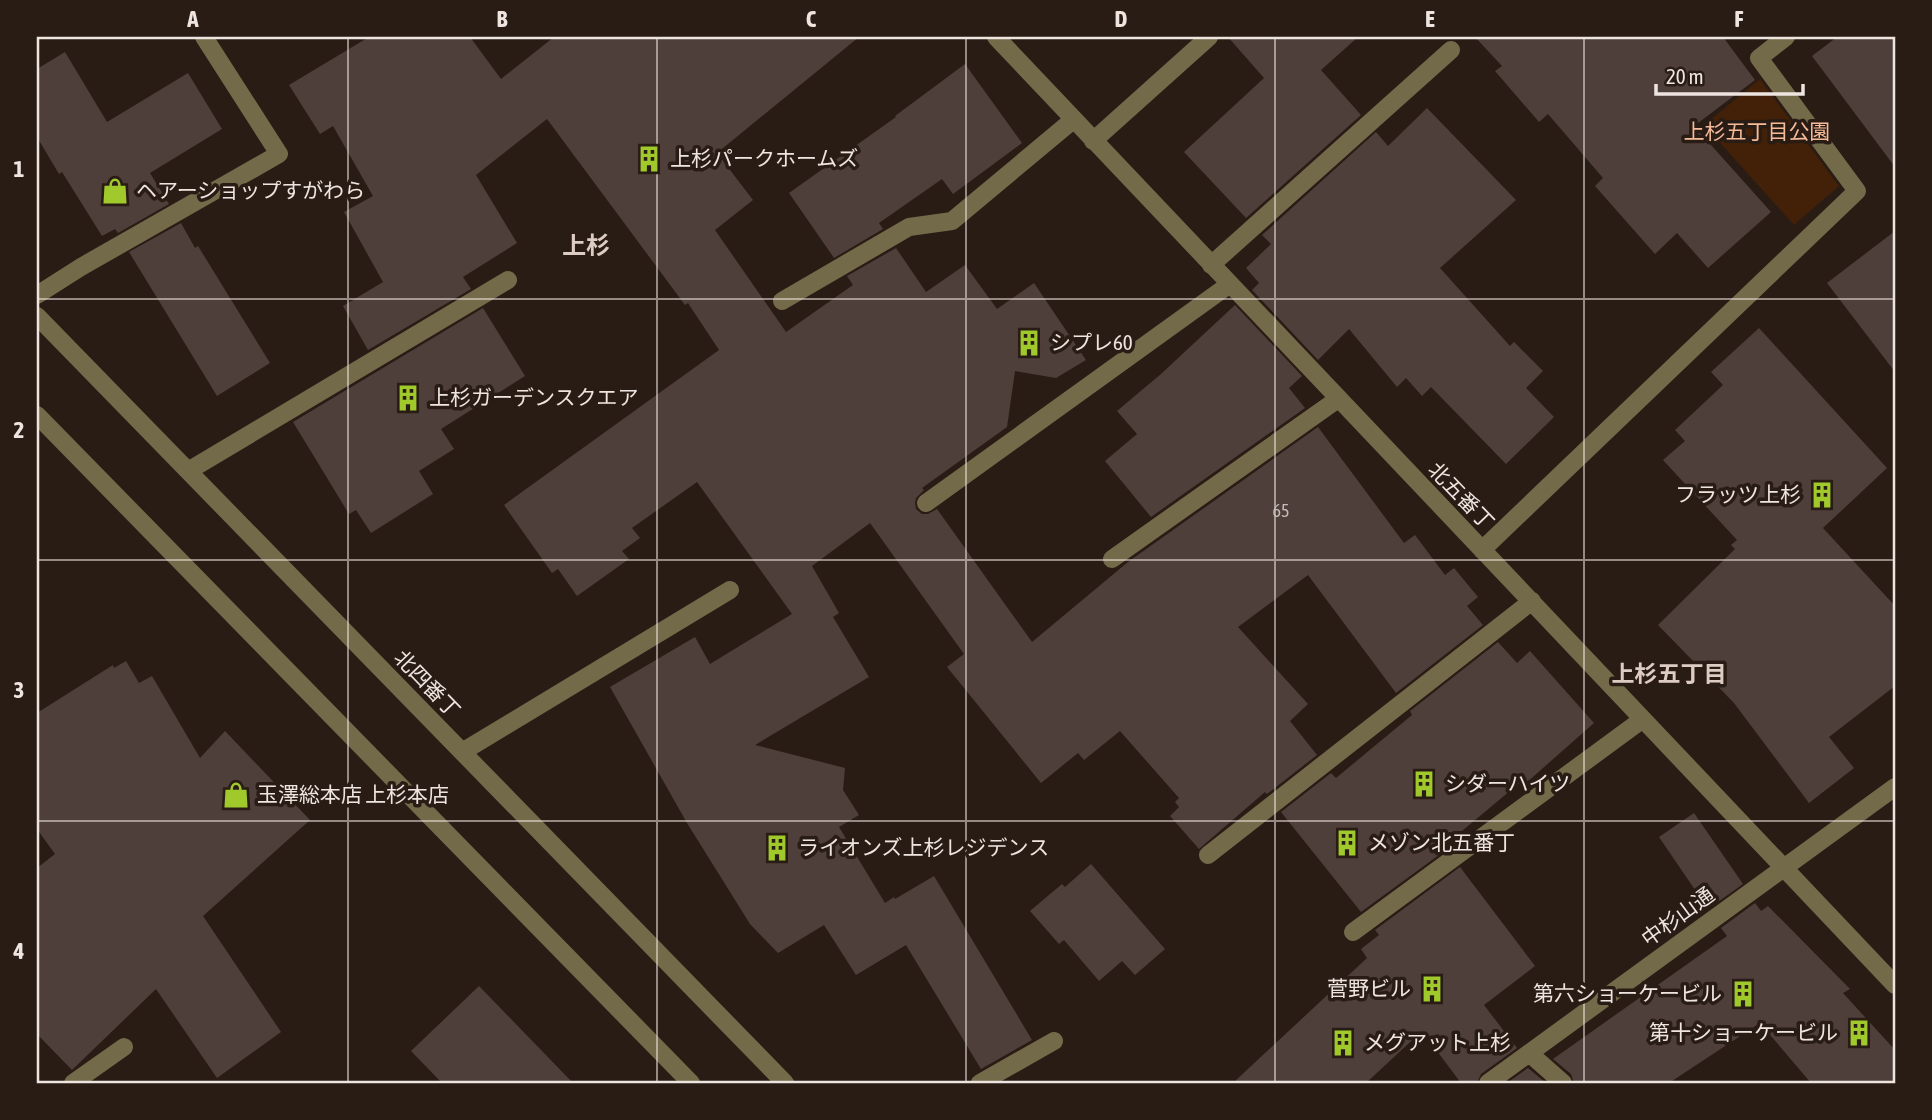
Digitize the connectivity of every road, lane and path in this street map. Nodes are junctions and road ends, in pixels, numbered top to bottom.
1 (204, 37) edge
2 (996, 37) edge
3 (1209, 37) edge
4 (1786, 37) edge
5 (1451, 50) dead end
6 (1073, 120) junction
7 (1093, 141) junction
8 (1211, 265) junction
9 (508, 279) dead end
10 (1230, 284) junction
11 (37, 295) edge
12 (782, 302) dead end
13 (37, 316) edge
14 (1338, 399) junction
15 (37, 415) edge
16 (188, 471) junction
17 (926, 503) dead end
18 (1482, 550) junction
19 (1112, 559) dead end
20 (730, 590) dead end
21 (1532, 601) junction
22 (1643, 719) junction
23 (462, 752) junction
24 (1895, 787) edge
25 (1208, 855) dead end
26 (1784, 868) junction
27 (1353, 932) dead end
28 (1895, 985) edge
29 (1054, 1041) dead end
30 (124, 1047) dead end
31 (1529, 1053) junction
32 (73, 1083) edge
33 (691, 1083) edge
34 (785, 1083) edge
35 (980, 1083) edge
36 (1488, 1083) edge
37 (1563, 1083) edge

1 - 11 street
2 - 6 street, 北五番丁
3 - 7 street
4 - 18 street
5 - 8 street
6 - 7 street, 北五番丁
6 - 12 street
7 - 8 street, 北五番丁
8 - 10 street, 北五番丁
9 - 16 street
10 - 14 street, 北五番丁
10 - 17 street
13 - 16 street, 北四番丁
14 - 18 street, 北五番丁
14 - 19 street
15 - 33 street
16 - 23 street, 北四番丁
18 - 21 street, 北五番丁
20 - 23 street
21 - 22 street, 北五番丁
21 - 25 street
22 - 26 street, 北五番丁
22 - 27 street
23 - 34 street, 北四番丁
24 - 26 street, 中杉山通
26 - 28 street, 北五番丁
26 - 31 street, 中杉山通
29 - 35 street
30 - 32 street
31 - 36 street, 中杉山通
31 - 37 street

